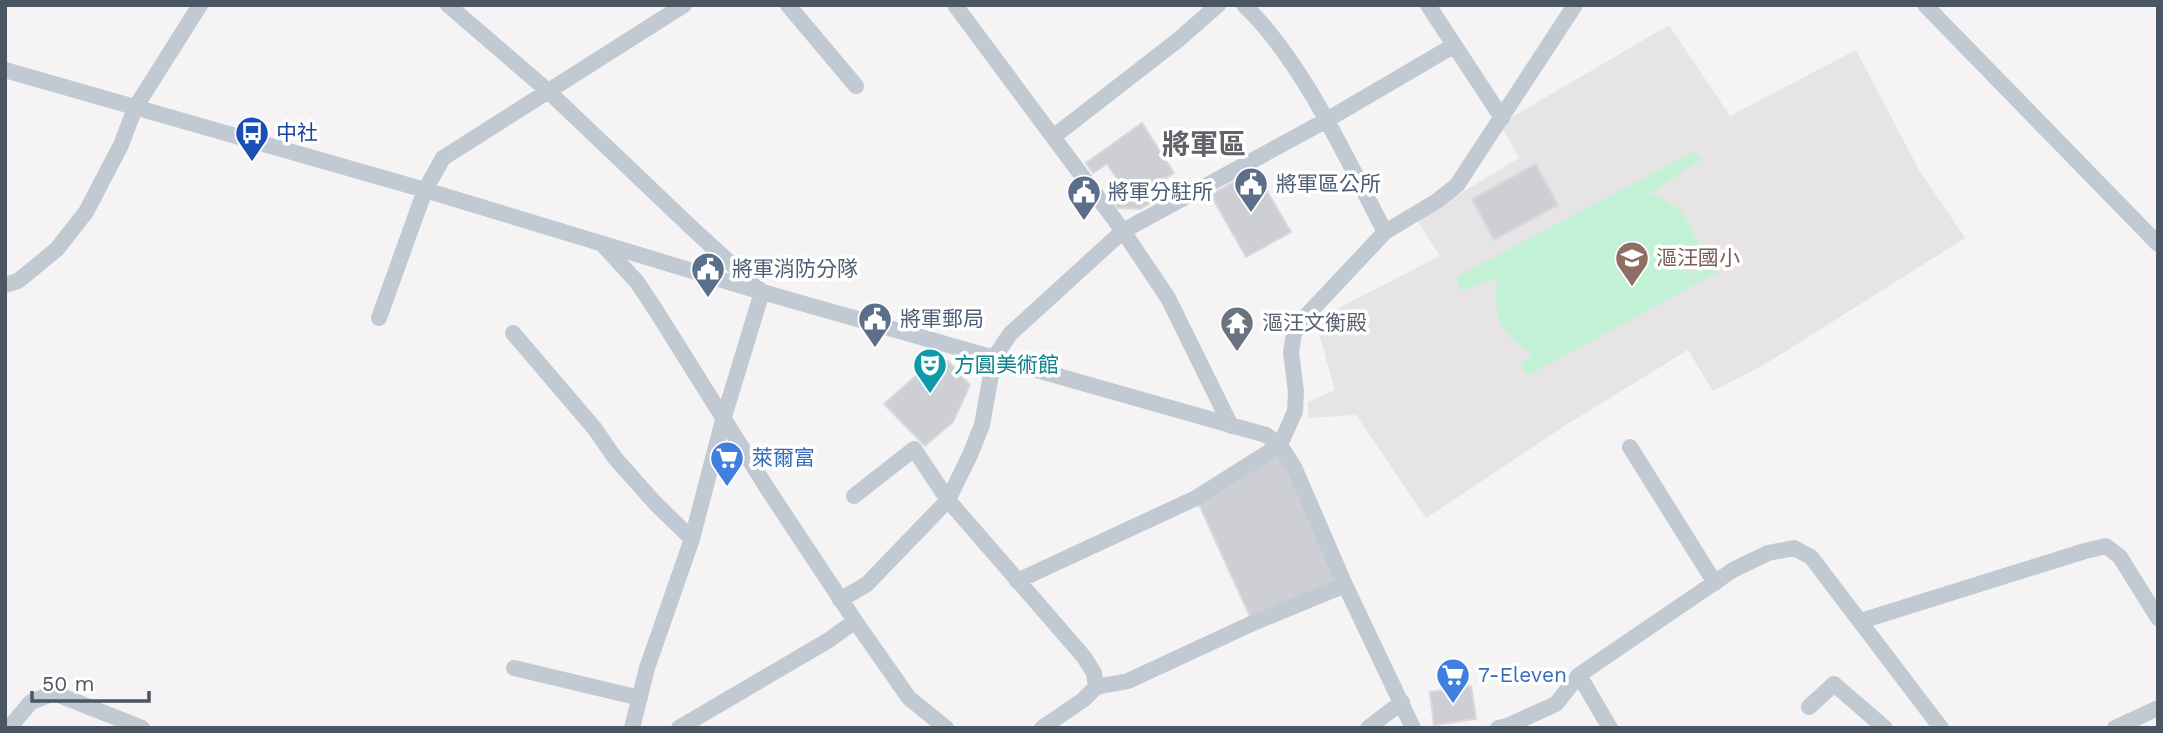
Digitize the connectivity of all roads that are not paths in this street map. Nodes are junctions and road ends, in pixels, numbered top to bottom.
1 (200, 5) edge
2 (447, 5) edge
3 (684, 5) edge
4 (788, 5) edge
5 (955, 5) edge
6 (1218, 5) edge
7 (1244, 5) edge
8 (1428, 5) edge
9 (1575, 5) edge
10 (1925, 5) edge
11 (1453, 46) junction
12 (5, 70) edge
13 (856, 86) dead end
14 (548, 91) junction
15 (135, 108) junction
16 (1502, 118) junction
17 (1325, 121) junction
18 (1053, 137) junction
19 (425, 190) junction
20 (1123, 231) junction
21 (1385, 232) junction
22 (603, 244) junction
23 (2158, 244) edge
24 (5, 285) edge
25 (762, 292) junction
26 (379, 318) dead end
27 (513, 332) dead end
28 (994, 358) junction
29 (723, 420) junction
30 (1231, 426) junction
31 (1280, 445) junction
32 (1630, 447) dead end
33 (854, 496) dead end
34 (948, 500) junction
35 (692, 539) junction
36 (1017, 581) junction
37 (1715, 583) junction
38 (1345, 585) junction
39 (840, 600) junction
40 (2158, 618) edge
41 (855, 621) junction
42 (1861, 621) junction
43 (514, 668) dead end
44 (1579, 676) junction
45 (1096, 687) junction
46 (640, 698) junction
47 (1402, 702) junction
48 (1809, 707) dead end
49 (2158, 708) edge
50 (9, 728) edge
51 (142, 728) edge
52 (632, 728) edge
53 (679, 728) edge
54 (946, 728) edge
55 (1042, 728) edge
56 (1368, 728) edge
57 (1413, 728) edge
58 (1498, 728) edge
59 (1610, 728) edge
60 (1885, 728) edge
61 (1941, 728) edge
62 (2115, 728) edge

1 - 15 street
2 - 14 street
3 - 14 street
4 - 13 street
5 - 18 street
6 - 18 street
7 - 17 street
8 - 11 street
9 - 16 street
10 - 23 street
11 - 16 street
11 - 17 street
12 - 15 street
14 - 19 street
14 - 25 street
15 - 19 street
15 - 24 street
16 - 21 street
17 - 20 street
17 - 21 street
18 - 20 street
19 - 22 street
19 - 26 street
20 - 28 street
20 - 30 street
21 - 31 street
22 - 25 street
22 - 29 street
25 - 28 street
25 - 29 street
27 - 35 street
28 - 30 street
28 - 34 street
29 - 35 street
29 - 39 street
30 - 31 street
31 - 36 street
31 - 38 street
32 - 37 street
33 - 34 street
34 - 36 street
34 - 39 street
35 - 46 street
36 - 45 street
37 - 42 street
37 - 44 street
38 - 45 street
38 - 47 street
39 - 41 street
40 - 42 street
41 - 53 street
41 - 54 street
42 - 61 street
43 - 46 street
44 - 58 street
44 - 59 street
45 - 55 street
46 - 52 street
47 - 56 street
47 - 57 street
48 - 60 street
49 - 62 street
50 - 51 street

